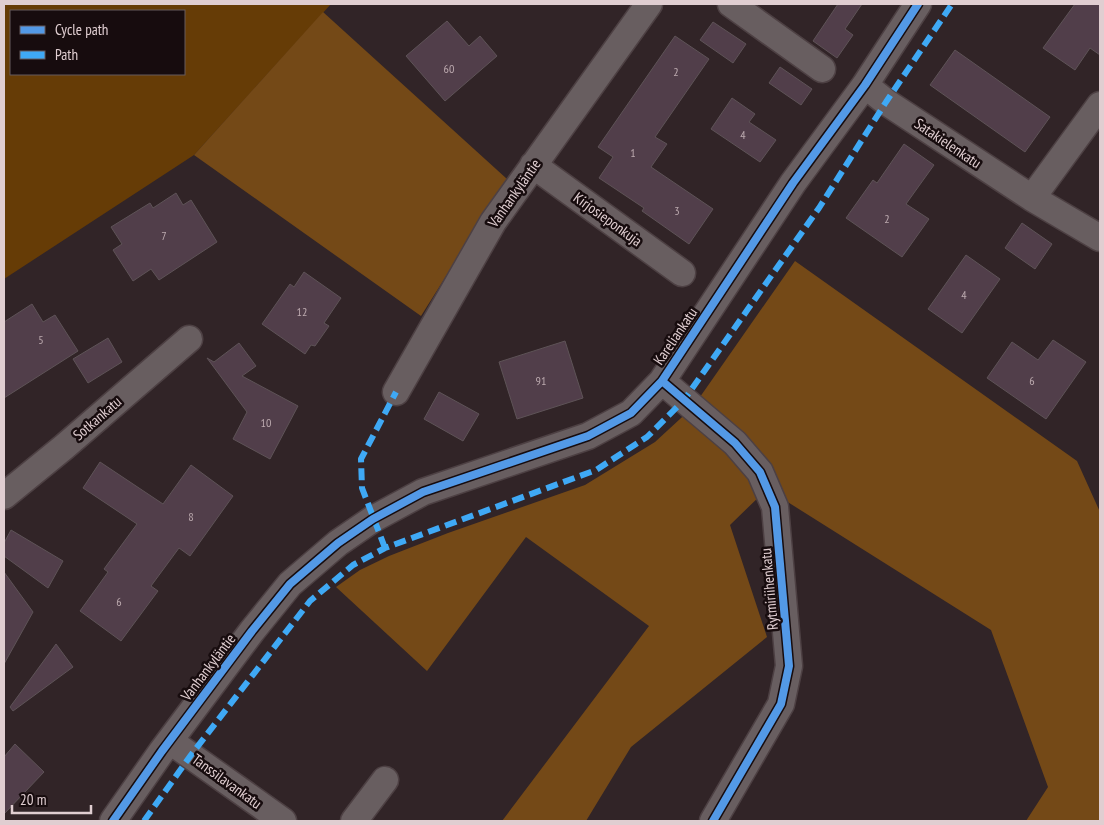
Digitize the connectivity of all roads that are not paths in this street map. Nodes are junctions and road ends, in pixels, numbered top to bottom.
1 (649, 4) edge
2 (731, 4) edge
3 (918, 4) edge
4 (822, 69) dead end
5 (865, 85) junction
6 (1100, 105) edge
7 (533, 165) junction
8 (1032, 198) junction
9 (1100, 238) edge
10 (682, 273) dead end
11 (189, 339) dead end
12 (662, 381) junction
13 (396, 392) dead end
14 (4, 496) edge
15 (338, 543) joint
16 (170, 741) junction
17 (385, 780) dead end
18 (113, 821) edge
19 (283, 821) edge
20 (354, 821) edge
21 (713, 821) edge

1 - 7 street, Vanhankyläntie
2 - 4 street
3 - 5 street, Kareliankatu
5 - 8 street, Satakielenkatu
5 - 12 street, Kareliankatu
6 - 8 street
7 - 10 street, Kirjosieponkuja
7 - 13 street, Vanhankyläntie
8 - 9 street, Satakielenkatu
11 - 14 street, Sotkankatu
12 - 15 street, Kareliankatu
12 - 21 street, Rytmiriihenkatu
15 - 16 street, Vanhankyläntie
16 - 18 street, Vanhankyläntie
16 - 19 street, Tanssilavankatu
17 - 20 street

